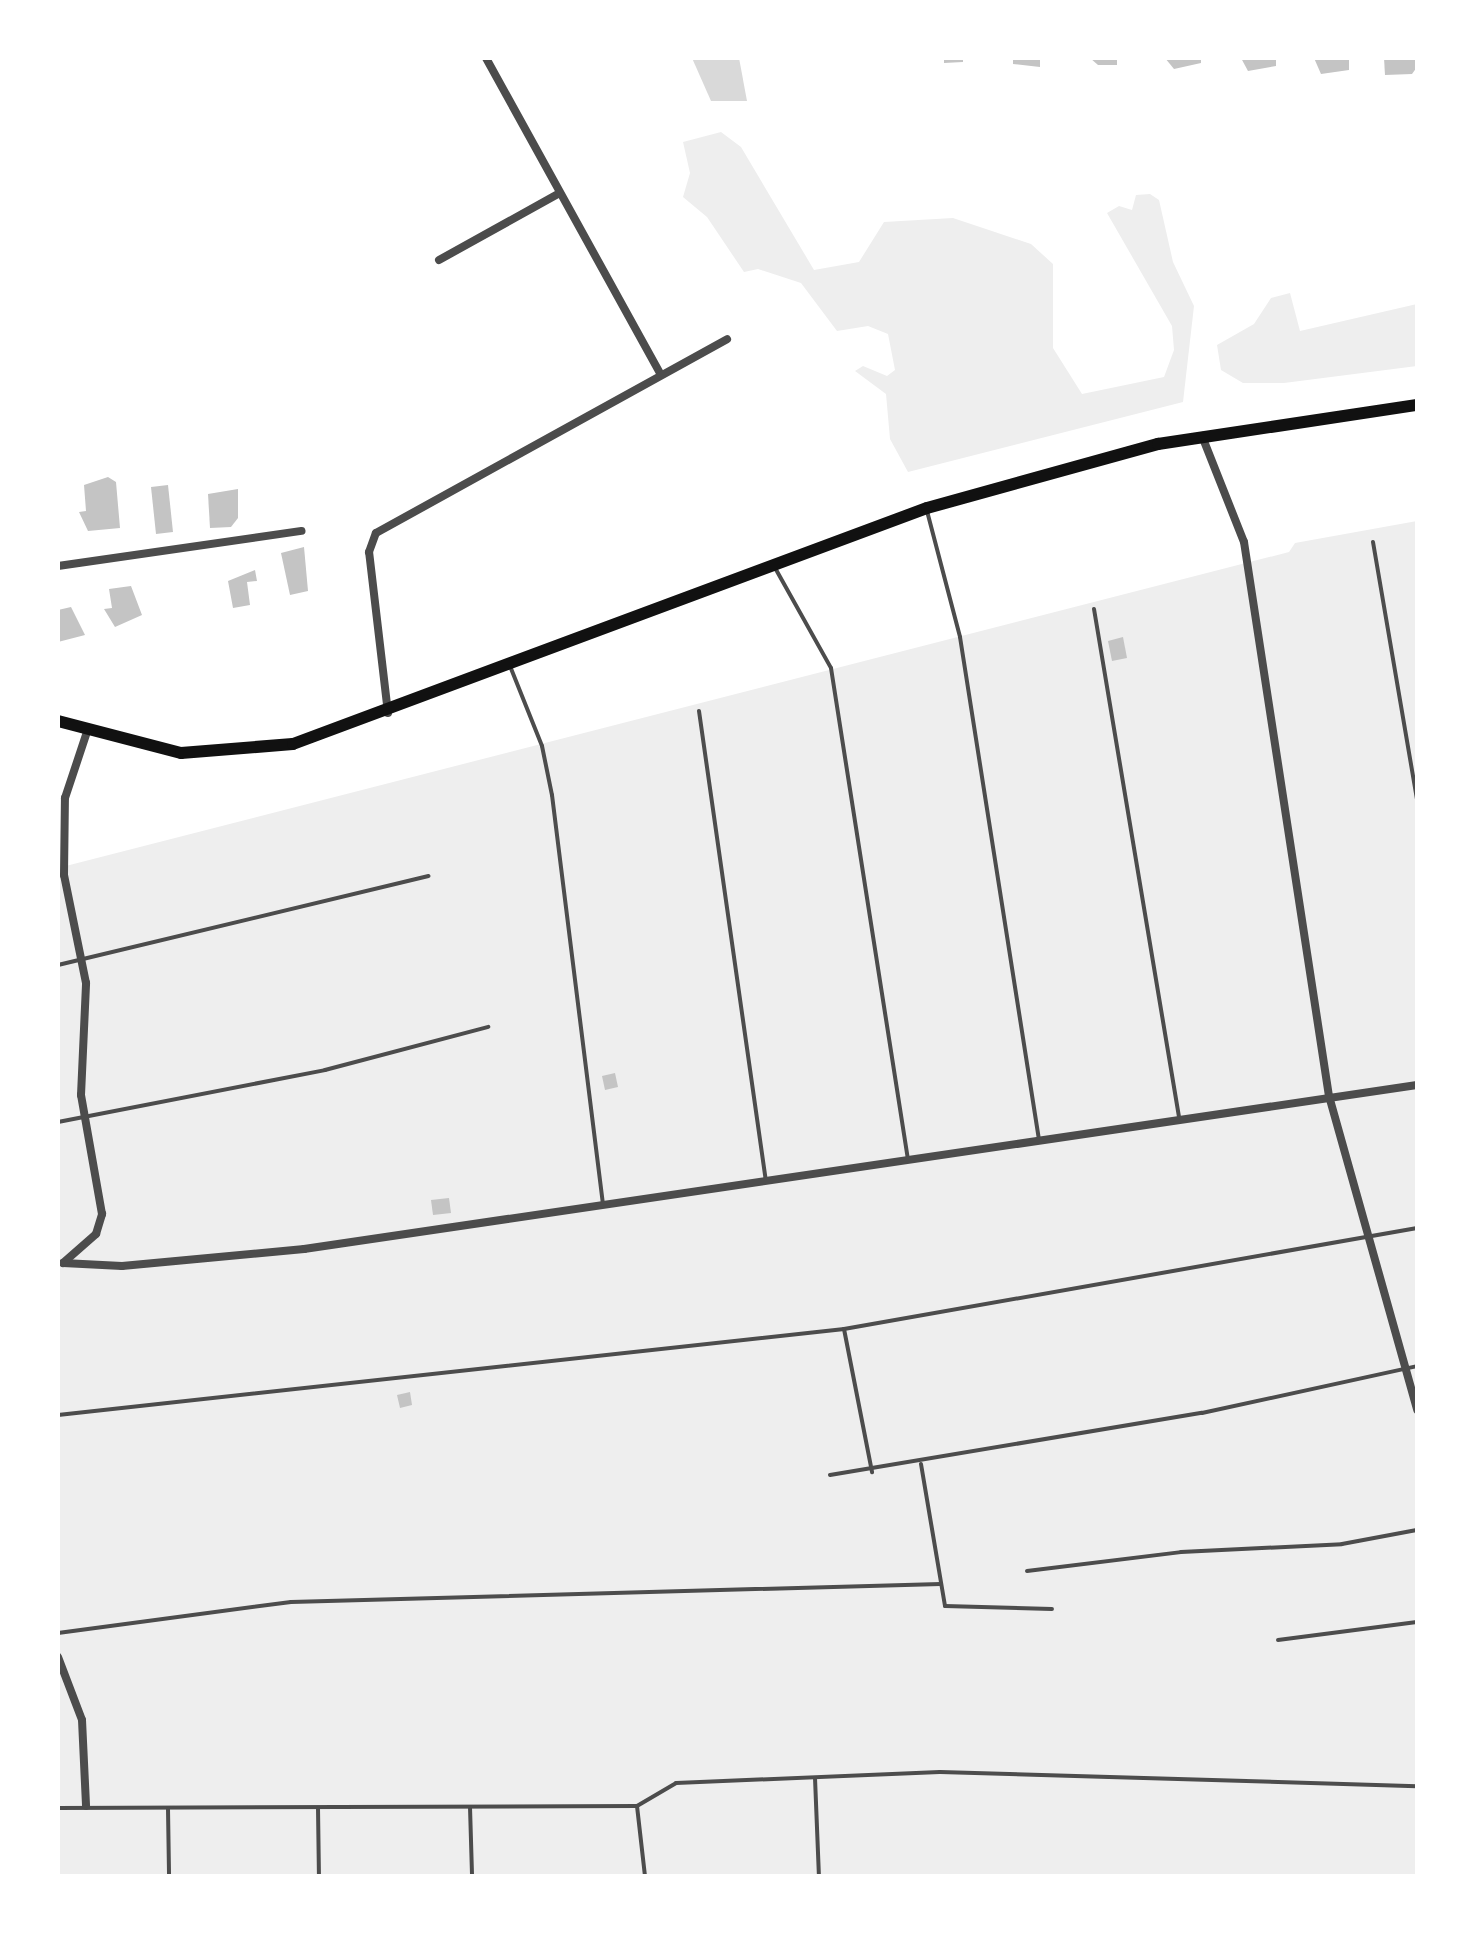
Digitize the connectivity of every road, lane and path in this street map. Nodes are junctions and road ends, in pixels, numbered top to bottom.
1 (486, 58) edge
2 (560, 193) junction
3 (439, 260) dead end
4 (727, 339) dead end
5 (661, 375) junction
6 (1417, 405) edge
7 (1201, 435) junction
8 (927, 508) junction
9 (301, 531) dead end
10 (1373, 542) dead end
11 (773, 564) junction
12 (58, 566) edge
13 (1094, 609) dead end
14 (510, 666) junction
15 (699, 711) dead end
16 (388, 714) junction
17 (58, 721) edge
18 (87, 732) junction
19 (1417, 800) edge
20 (428, 876) dead end
21 (81, 959) junction
22 (58, 965) edge
23 (488, 1027) dead end
24 (1417, 1085) edge
25 (1329, 1096) junction
26 (1179, 1117) junction
27 (84, 1119) junction
28 (58, 1122) edge
29 (1039, 1141) junction
30 (908, 1161) junction
31 (766, 1182) junction
32 (603, 1206) junction
33 (1417, 1228) edge
34 (1365, 1235) junction
35 (61, 1264) edge
36 (844, 1329) junction
37 (1417, 1366) edge
38 (1403, 1368) junction
39 (1417, 1410) edge
40 (58, 1415) edge
41 (921, 1464) junction
42 (872, 1472) junction
43 (830, 1475) dead end
44 (1417, 1530) edge
45 (1027, 1571) dead end
46 (941, 1584) junction
47 (1052, 1609) dead end
48 (1417, 1622) edge
49 (58, 1633) edge
50 (1278, 1640) dead end
51 (58, 1657) edge
52 (815, 1778) junction
53 (1417, 1786) edge
54 (86, 1806) junction
55 (637, 1806) junction
56 (470, 1807) junction
57 (58, 1808) edge
58 (318, 1808) junction
59 (168, 1809) junction
60 (169, 1876) edge
61 (319, 1876) edge
62 (472, 1876) edge
63 (645, 1876) edge
64 (819, 1876) edge

1 - 2 street
2 - 3 street
2 - 5 street
4 - 5 street
5 - 16 street
6 - 7 main road
7 - 8 main road
7 - 25 street
8 - 11 main road
8 - 29 lane
9 - 12 street
10 - 19 lane
11 - 14 main road
11 - 30 lane
13 - 26 lane
14 - 16 main road
14 - 32 lane
15 - 31 lane
16 - 18 main road
17 - 18 main road
18 - 21 street
20 - 21 lane
21 - 22 lane
21 - 27 street
23 - 27 lane
24 - 25 street
25 - 26 street
25 - 34 street
26 - 29 street
27 - 28 lane
27 - 35 street
29 - 30 street
30 - 31 street
31 - 32 street
32 - 35 street
33 - 34 lane
34 - 36 lane
34 - 38 street
36 - 40 lane
36 - 42 lane
37 - 38 lane
38 - 39 street
38 - 41 lane
41 - 42 lane
41 - 46 lane
42 - 43 lane
44 - 45 lane
46 - 47 lane
46 - 49 lane
48 - 50 lane
51 - 54 street
52 - 53 lane
52 - 55 lane
52 - 64 lane
54 - 57 lane
54 - 59 lane
55 - 56 lane
55 - 63 lane
56 - 58 lane
56 - 62 lane
58 - 59 lane
58 - 61 lane
59 - 60 lane

